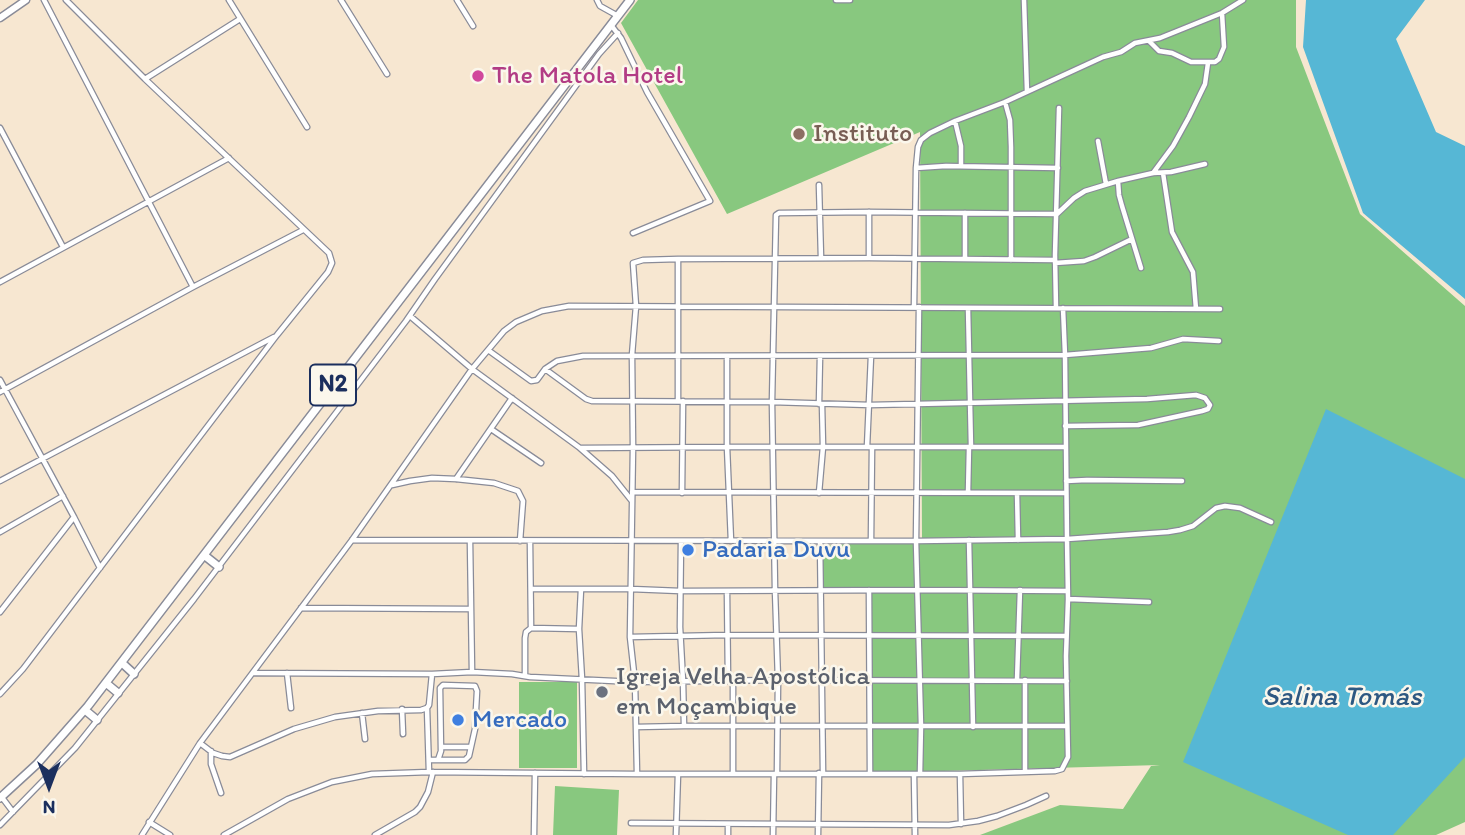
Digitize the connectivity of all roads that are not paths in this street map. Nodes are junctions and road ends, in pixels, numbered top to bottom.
1 (26, 0) edge
2 (44, 0) edge
3 (66, 0) edge
4 (229, 0) edge
5 (341, 0) edge
6 (457, 0) edge
7 (597, 0) edge
8 (630, 0) edge
9 (836, 0) edge
10 (850, 0) edge
11 (1024, 0) edge
12 (1243, 0) edge
13 (1222, 13) junction
14 (618, 16) junction
15 (0, 18) edge
16 (240, 19) junction
17 (473, 26) dead end
18 (611, 26) junction
19 (618, 33) junction
20 (1148, 40) junction
21 (1208, 63) junction
22 (387, 74) dead end
23 (145, 79) junction
24 (1027, 92) junction
25 (1005, 102) junction
26 (1059, 108) dead end
27 (955, 121) junction
28 (307, 127) dead end
29 (0, 128) edge
30 (1098, 141) dead end
31 (229, 158) junction
32 (1205, 164) dead end
33 (961, 166) junction
34 (916, 168) junction
35 (1011, 168) junction
36 (1058, 168) junction
37 (1153, 173) junction
38 (1163, 173) junction
39 (1118, 181) junction
40 (1107, 184) junction
41 (819, 185) dead end
42 (149, 202) junction
43 (869, 212) junction
44 (916, 212) junction
45 (820, 213) junction
46 (965, 213) junction
47 (1012, 213) junction
48 (1056, 214) junction
49 (303, 230) junction
50 (633, 233) dead end
51 (1132, 239) junction
52 (63, 247) junction
53 (821, 258) junction
54 (869, 258) junction
55 (678, 259) junction
56 (775, 259) junction
57 (915, 259) junction
58 (965, 259) junction
59 (1011, 260) junction
60 (1055, 261) junction
61 (1141, 268) dead end
62 (0, 282) edge
63 (193, 287) junction
64 (636, 306) junction
65 (774, 306) junction
66 (679, 307) junction
67 (917, 307) junction
68 (968, 308) junction
69 (1056, 308) junction
70 (1063, 308) junction
71 (1196, 309) junction
72 (1220, 309) dead end
73 (410, 316) junction
74 (277, 335) junction
75 (1219, 341) dead end
76 (488, 350) junction
77 (632, 355) junction
78 (1065, 355) junction
79 (679, 356) junction
80 (727, 356) junction
81 (772, 356) junction
82 (820, 356) junction
83 (871, 356) junction
84 (919, 356) junction
85 (968, 356) junction
86 (472, 369) junction
87 (545, 369) junction
88 (0, 380) edge
89 (2, 390) edge
90 (512, 398) junction
91 (632, 401) junction
92 (681, 401) junction
93 (1066, 401) junction
94 (727, 402) junction
95 (772, 402) junction
96 (919, 403) junction
97 (970, 403) junction
98 (821, 404) junction
99 (870, 405) junction
100 (1065, 426) junction
101 (491, 429) junction
102 (633, 447) junction
103 (682, 447) junction
104 (727, 447) junction
105 (773, 447) junction
106 (823, 447) junction
107 (869, 447) junction
108 (918, 447) junction
109 (970, 447) junction
110 (1065, 447) junction
111 (580, 449) junction
112 (42, 459) junction
113 (541, 463) dead end
114 (456, 479) junction
115 (0, 481) edge
116 (1066, 481) junction
117 (1182, 481) dead end
118 (391, 485) junction
119 (632, 492) junction
120 (682, 493) junction
121 (819, 493) junction
122 (872, 493) junction
123 (728, 494) junction
124 (774, 494) junction
125 (917, 494) junction
126 (968, 494) junction
127 (1017, 494) junction
128 (1066, 494) junction
129 (63, 496) junction
130 (632, 501) junction
131 (75, 517) junction
132 (1271, 522) dead end
133 (0, 531) edge
134 (1067, 539) junction
135 (352, 540) junction
136 (774, 540) junction
137 (969, 540) junction
138 (1018, 540) junction
139 (470, 541) junction
140 (520, 541) junction
141 (530, 541) junction
142 (632, 541) junction
143 (681, 541) junction
144 (730, 541) junction
145 (820, 541) junction
146 (871, 541) junction
147 (916, 541) junction
148 (204, 555) junction
149 (219, 567) junction
150 (100, 568) junction
151 (531, 589) junction
152 (581, 589) junction
153 (631, 589) junction
154 (775, 590) junction
155 (821, 590) junction
156 (869, 590) junction
157 (919, 590) junction
158 (970, 590) junction
159 (1020, 590) junction
160 (680, 591) junction
161 (727, 591) junction
162 (1068, 591) junction
163 (1068, 599) junction
164 (1149, 602) dead end
165 (301, 608) junction
166 (470, 609) junction
167 (0, 612) edge
168 (531, 628) junction
169 (579, 629) junction
170 (680, 635) junction
171 (727, 635) junction
172 (776, 635) junction
173 (869, 635) junction
174 (971, 635) junction
175 (1018, 635) junction
176 (821, 636) junction
177 (919, 636) junction
178 (1066, 636) junction
179 (630, 637) junction
180 (122, 663) junction
181 (472, 672) junction
182 (253, 673) junction
183 (287, 673) junction
184 (134, 674) junction
185 (432, 674) junction
186 (525, 676) junction
187 (582, 679) junction
188 (778, 680) junction
189 (870, 680) junction
190 (919, 680) junction
191 (971, 680) junction
192 (1017, 680) junction
193 (1025, 680) junction
194 (683, 681) junction
195 (730, 681) junction
196 (823, 681) junction
197 (1067, 681) junction
198 (635, 682) junction
199 (106, 683) junction
200 (118, 693) junction
201 (0, 694) edge
202 (291, 708) dead end
203 (427, 708) junction
204 (402, 709) junction
205 (85, 710) junction
206 (362, 712) junction
207 (97, 720) junction
208 (684, 726) junction
209 (733, 726) junction
210 (778, 726) junction
211 (823, 726) junction
212 (871, 726) junction
213 (921, 726) junction
214 (1025, 726) junction
215 (1067, 726) junction
216 (636, 727) junction
217 (973, 727) junction
218 (403, 734) dead end
219 (365, 740) dead end
220 (200, 743) junction
221 (440, 747) junction
222 (471, 747) junction
223 (211, 751) junction
224 (429, 760) junction
225 (438, 760) junction
226 (431, 772) junction
227 (1025, 772) junction
228 (535, 773) junction
229 (821, 773) junction
230 (584, 774) junction
231 (636, 774) junction
232 (678, 774) junction
233 (733, 774) junction
234 (776, 774) junction
235 (870, 774) junction
236 (917, 774) junction
237 (960, 774) junction
238 (221, 793) dead end
239 (1046, 796) dead end
240 (1, 797) edge
241 (13, 812) junction
242 (149, 822) junction
243 (632, 823) dead end
244 (677, 824) junction
245 (728, 824) junction
246 (961, 824) junction
247 (0, 825) edge
248 (773, 825) junction
249 (818, 825) junction
250 (914, 826) junction
251 (142, 835) edge
252 (170, 835) edge
253 (224, 835) edge
254 (375, 835) edge
255 (534, 835) edge
256 (676, 835) edge
257 (728, 835) edge
258 (773, 835) edge
259 (818, 835) edge
260 (915, 835) edge

1 - 15 main road
2 - 42 street
3 - 23 street
4 - 16 street
5 - 22 street
6 - 17 street
7 - 14 street
8 - 14 main road, N2
9 - 10 street
11 - 24 street
12 - 13 street
13 - 20 street
13 - 21 street
14 - 18 main road, N2
16 - 23 street
16 - 28 street
18 - 19 street
18 - 148 main road, N2
19 - 50 street
19 - 73 street
20 - 21 street
20 - 24 street
21 - 37 street
23 - 31 street
24 - 25 street
25 - 27 street
25 - 35 street
26 - 36 street
27 - 33 street
27 - 34 street
29 - 52 street
30 - 40 street
31 - 42 street
31 - 49 street
32 - 38 street
33 - 34 street
33 - 35 street
34 - 44 street
35 - 36 street
35 - 47 street
36 - 48 street
37 - 38 street
37 - 39 street
38 - 71 street
39 - 40 street
39 - 51 street
40 - 48 street
41 - 45 street
42 - 52 street
42 - 63 street
43 - 44 street
43 - 45 street
43 - 54 street
44 - 46 street
44 - 57 street
45 - 53 street
45 - 56 street
46 - 47 street
46 - 58 street
47 - 48 street
47 - 59 street
48 - 60 street
49 - 63 street
49 - 74 street
51 - 60 street
51 - 61 street
52 - 62 street
53 - 54 street
53 - 56 street
54 - 57 street
55 - 56 street
55 - 64 street
55 - 66 street
56 - 65 street
57 - 58 street
57 - 67 street
58 - 59 street
59 - 60 street
60 - 69 street
63 - 89 street
64 - 66 street
64 - 76 street
64 - 77 street
65 - 66 street
65 - 67 street
65 - 81 street
66 - 79 street
67 - 68 street
67 - 84 street
68 - 69 street
68 - 85 street
69 - 70 street
70 - 71 street
70 - 78 street
71 - 72 street
73 - 86 street
73 - 149 street
74 - 112 street
74 - 150 street
75 - 78 street
76 - 86 street
76 - 87 street
77 - 79 street
77 - 87 street
77 - 91 street
78 - 85 street
78 - 93 street
79 - 80 street
79 - 92 street
80 - 81 street
80 - 94 street
81 - 82 street
81 - 95 street
82 - 83 street
82 - 98 street
83 - 84 street
83 - 99 street
84 - 85 street
84 - 96 street
85 - 97 street
86 - 90 street
86 - 118 street
87 - 91 street
88 - 89 street
89 - 112 street
90 - 101 street
90 - 111 street
91 - 92 street
91 - 102 street
92 - 94 street
92 - 103 street
93 - 97 street
93 - 100 street
93 - 100 street
94 - 95 street
94 - 104 street
95 - 98 street
95 - 105 street
96 - 97 street
96 - 99 street
96 - 108 street
97 - 109 street
98 - 99 street
98 - 106 street
99 - 107 street
100 - 110 street
101 - 113 street
101 - 114 street
102 - 103 street
102 - 111 street
102 - 119 street
103 - 104 street
103 - 120 street
104 - 105 street
104 - 123 street
105 - 106 street
105 - 124 street
106 - 107 street
106 - 121 street
107 - 108 street
107 - 122 street
108 - 109 street
108 - 125 street
109 - 110 street
109 - 126 street
110 - 116 street
111 - 130 street
112 - 115 street
112 - 129 street
114 - 118 street
114 - 140 street
116 - 117 street
116 - 128 street
118 - 135 street
119 - 120 street
119 - 130 street
120 - 123 street
121 - 122 street
121 - 124 street
122 - 125 street
122 - 146 street
123 - 124 street
123 - 144 street
124 - 136 street
125 - 126 street
125 - 147 street
126 - 127 street
127 - 128 street
127 - 138 street
128 - 134 street
129 - 131 street
129 - 133 street
130 - 142 street
131 - 150 street
131 - 167 street
132 - 134 street
134 - 138 street
134 - 162 street
135 - 139 street
135 - 165 street
136 - 144 street
136 - 145 street
136 - 154 street
137 - 138 street
137 - 147 street
137 - 158 street
139 - 140 street
139 - 166 street
140 - 141 street
141 - 142 street
141 - 151 street
142 - 143 street
142 - 153 street
143 - 144 street
143 - 160 street
145 - 146 street
145 - 155 street
146 - 147 street
147 - 157 street
148 - 149 main road
148 - 180 main road, N2
149 - 184 street
150 - 201 street
151 - 152 street
151 - 168 street
152 - 153 street
152 - 169 street
153 - 160 street
153 - 179 street
154 - 155 street
154 - 161 street
154 - 172 street
155 - 156 street
155 - 176 street
156 - 157 street
156 - 173 street
157 - 158 street
157 - 177 street
158 - 159 street
158 - 174 street
159 - 162 street
159 - 175 street
160 - 161 street
160 - 170 street
161 - 171 street
162 - 163 street
163 - 164 street
163 - 178 street
165 - 166 street
165 - 182 street
166 - 181 street
168 - 169 street
168 - 186 street
169 - 187 street
170 - 171 street
170 - 179 street
170 - 194 street
171 - 172 street
171 - 195 street
172 - 176 street
172 - 188 street
173 - 176 street
173 - 177 street
173 - 189 street
174 - 175 street
174 - 177 street
174 - 191 street
175 - 178 street
175 - 192 street
176 - 196 street
177 - 190 street
178 - 197 street
179 - 198 street
180 - 184 main road
180 - 199 main road, N2
181 - 185 street
181 - 186 street
182 - 183 street
182 - 220 street
183 - 185 street
183 - 202 street
184 - 200 street
185 - 203 street
186 - 187 street
187 - 198 street
187 - 230 street
188 - 195 street
188 - 196 street
188 - 210 street
189 - 190 street
189 - 196 street
189 - 212 street
190 - 191 street
190 - 213 street
191 - 192 street
191 - 217 street
192 - 193 street
193 - 197 street
193 - 214 street
194 - 195 street
194 - 198 street
194 - 208 street
195 - 209 street
196 - 211 street
197 - 215 street
198 - 216 street
199 - 200 main road
199 - 205 main road, N2
200 - 207 street
203 - 204 street
203 - 224 street
204 - 206 street
204 - 218 street
205 - 207 main road
205 - 240 main road, N2
206 - 219 street
206 - 223 street
207 - 241 street
208 - 209 street
208 - 216 street
209 - 210 street
209 - 233 street
210 - 211 street
210 - 234 street
211 - 212 street
211 - 229 street
212 - 213 street
212 - 235 street
213 - 217 street
213 - 236 street
214 - 215 street
214 - 217 street
214 - 227 street
215 - 227 street
216 - 231 street
220 - 223 street
220 - 242 street
221 - 222 street
221 - 222 street
221 - 225 street
222 - 225 street
223 - 238 street
224 - 225 street
224 - 226 street
226 - 228 street
226 - 253 street
226 - 254 street
227 - 237 street
228 - 230 street
228 - 255 street
229 - 234 street
229 - 235 street
229 - 249 street
230 - 231 street
231 - 232 street
232 - 233 street
232 - 244 street
233 - 234 street
234 - 248 street
235 - 236 street
236 - 237 street
236 - 250 street
237 - 246 street
239 - 246 street
240 - 241 street
241 - 247 street
242 - 251 street
242 - 252 street
243 - 244 street
244 - 245 street
244 - 256 street
245 - 248 street
245 - 257 street
246 - 250 street
248 - 249 street
248 - 258 street
249 - 250 street
249 - 259 street
250 - 260 street

